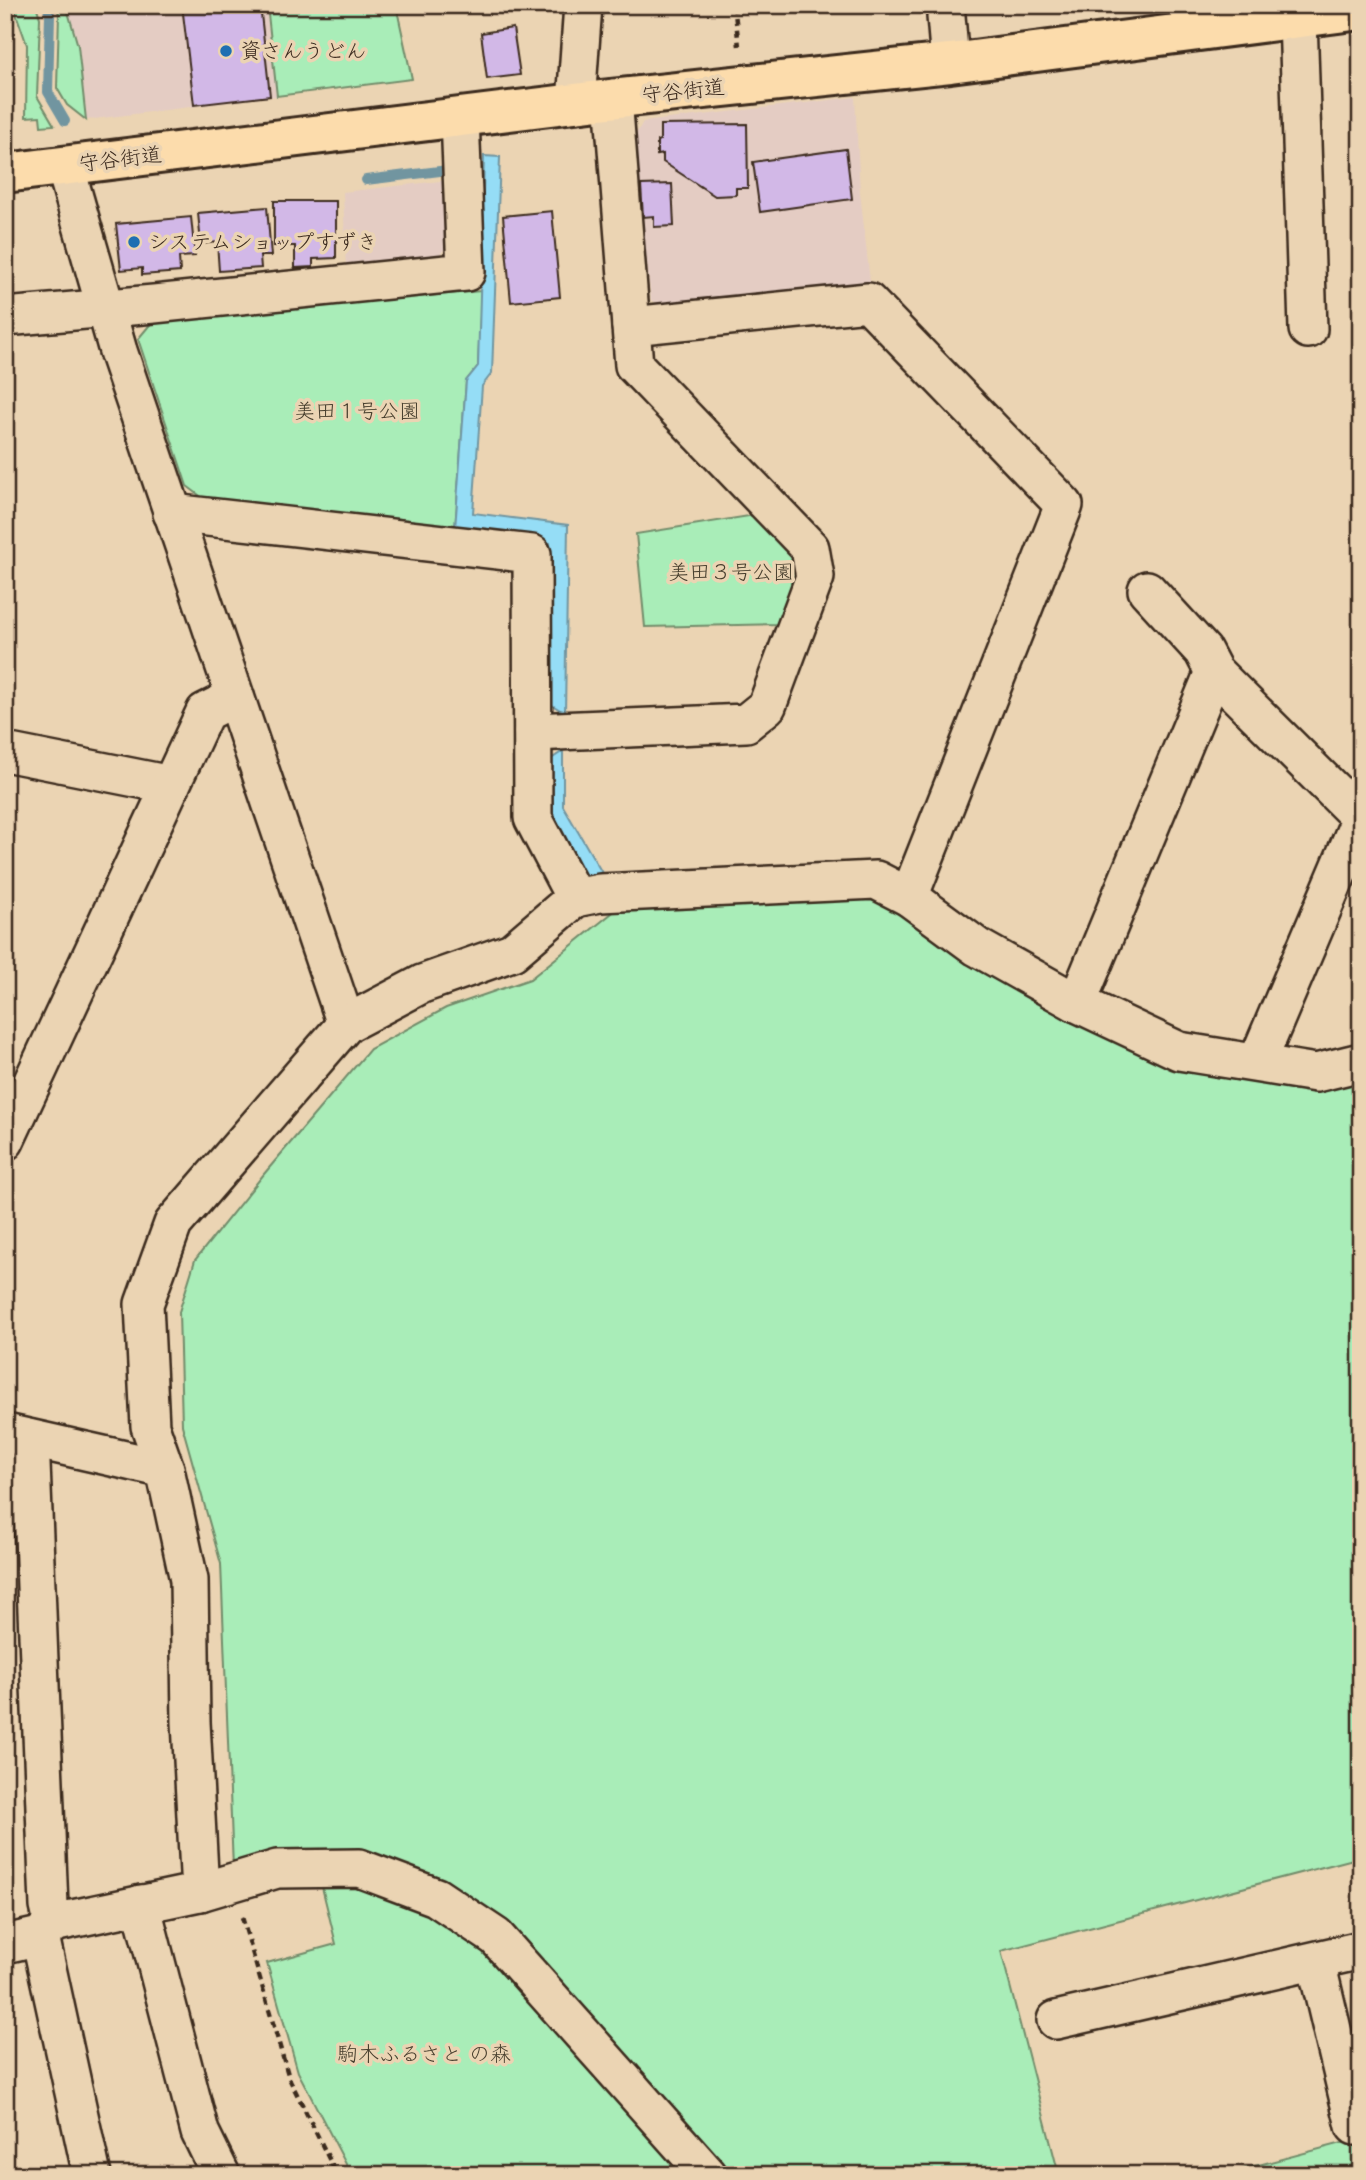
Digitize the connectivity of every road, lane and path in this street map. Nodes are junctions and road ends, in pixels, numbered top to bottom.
1 (583, 5) edge
2 (734, 5) edge
3 (1361, 10) edge
4 (946, 16) dead end
5 (1298, 18) junction
6 (728, 49) dead end
7 (950, 63) junction
8 (595, 101) junction
9 (460, 117) junction
10 (65, 166) junction
11 (5, 173) edge
12 (105, 309) junction
13 (5, 317) edge
14 (631, 326) junction
15 (1308, 329) dead end
16 (172, 513) junction
17 (1147, 590) dead end
18 (1214, 672) junction
19 (235, 698) junction
20 (533, 732) junction
21 (5, 752) edge
22 (172, 785) junction
23 (1361, 818) edge
24 (908, 897) junction
25 (575, 898) junction
26 (1077, 1003) junction
27 (346, 1024) junction
28 (1361, 1062) edge
29 (1257, 1063) junction
30 (5, 1141) edge
31 (18, 1436) edge
32 (165, 1469) junction
33 (200, 1892) junction
34 (141, 1904) junction
35 (239, 1906) dead end
36 (46, 1929) junction
37 (5, 1944) edge
38 (1361, 1950) edge
39 (1316, 1962) junction
40 (1056, 2020) dead end
41 (1355, 2126) dead end
42 (92, 2175) edge
43 (221, 2175) edge
44 (337, 2175) edge
45 (708, 2175) edge

1 - 8 street
2 - 6 path
3 - 5 main road, 守谷街道
4 - 7 street
5 - 7 main road, 守谷街道
5 - 15 street
7 - 8 main road, 守谷街道
8 - 9 main road, 守谷街道
8 - 14 street
9 - 10 main road, 守谷街道
9 - 12 street
10 - 11 main road, 守谷街道
10 - 12 street
12 - 13 street
12 - 16 street
14 - 20 street
14 - 24 street
16 - 19 street
16 - 20 street
17 - 18 street
18 - 23 street
18 - 26 street
19 - 22 street
19 - 27 street
20 - 25 street
21 - 22 street
22 - 30 street
23 - 29 street
24 - 25 street
24 - 26 street
25 - 27 street
26 - 29 street
27 - 32 street
28 - 29 street
31 - 32 street
31 - 36 street
32 - 33 street
33 - 34 street
33 - 45 street
34 - 36 street
34 - 43 street
35 - 44 path
36 - 37 street
36 - 42 street
38 - 39 street
39 - 40 street
39 - 41 street

